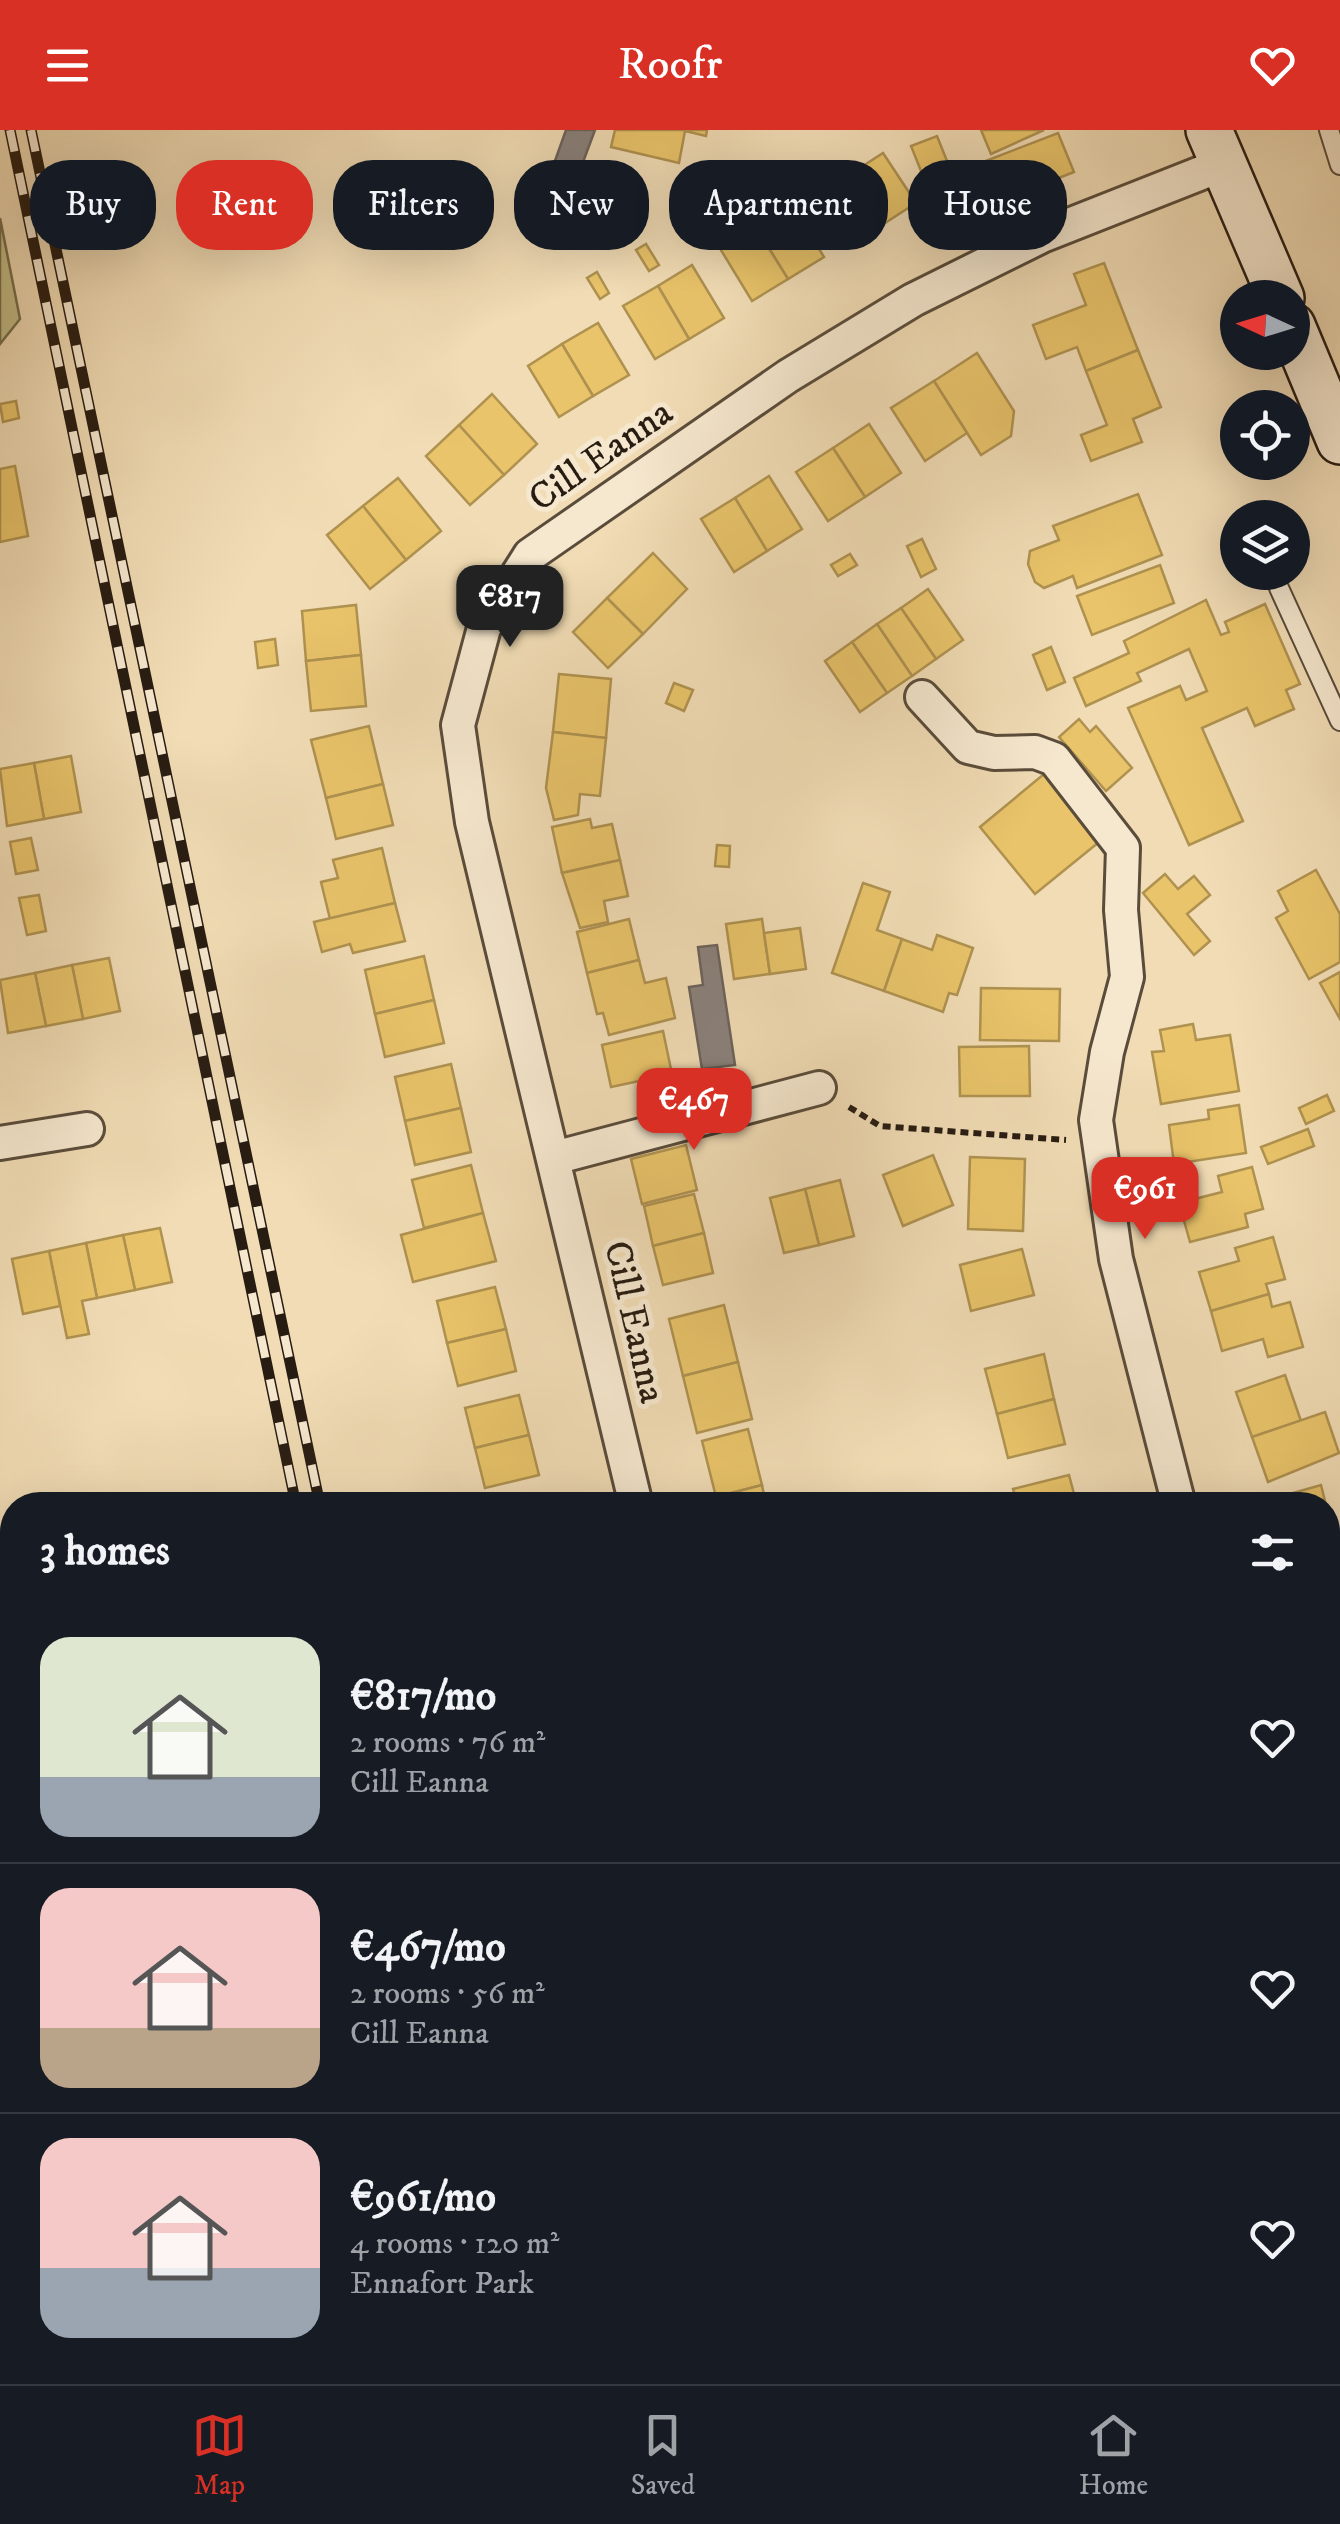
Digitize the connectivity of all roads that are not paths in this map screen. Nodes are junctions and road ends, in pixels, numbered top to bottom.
1 (1329, 130) edge
2 (1217, 147) edge
3 (1340, 166) edge
4 (1273, 280) edge
5 (1310, 369) edge
6 (1340, 441) edge
7 (1280, 590) edge
8 (922, 697) dead end
9 (1340, 721) edge
10 (819, 1088) road end
11 (87, 1130) dead end
12 (0, 1142) edge
13 (554, 1158) junction
14 (633, 1492) edge
15 (1176, 1492) edge

1 - 3 lane
2 - 4 main road
2 - 13 street, Cill Eanna
5 - 6 main road
7 - 9 lane
8 - 15 street
10 - 13 street
11 - 12 street
13 - 14 street, Cill Eanna

